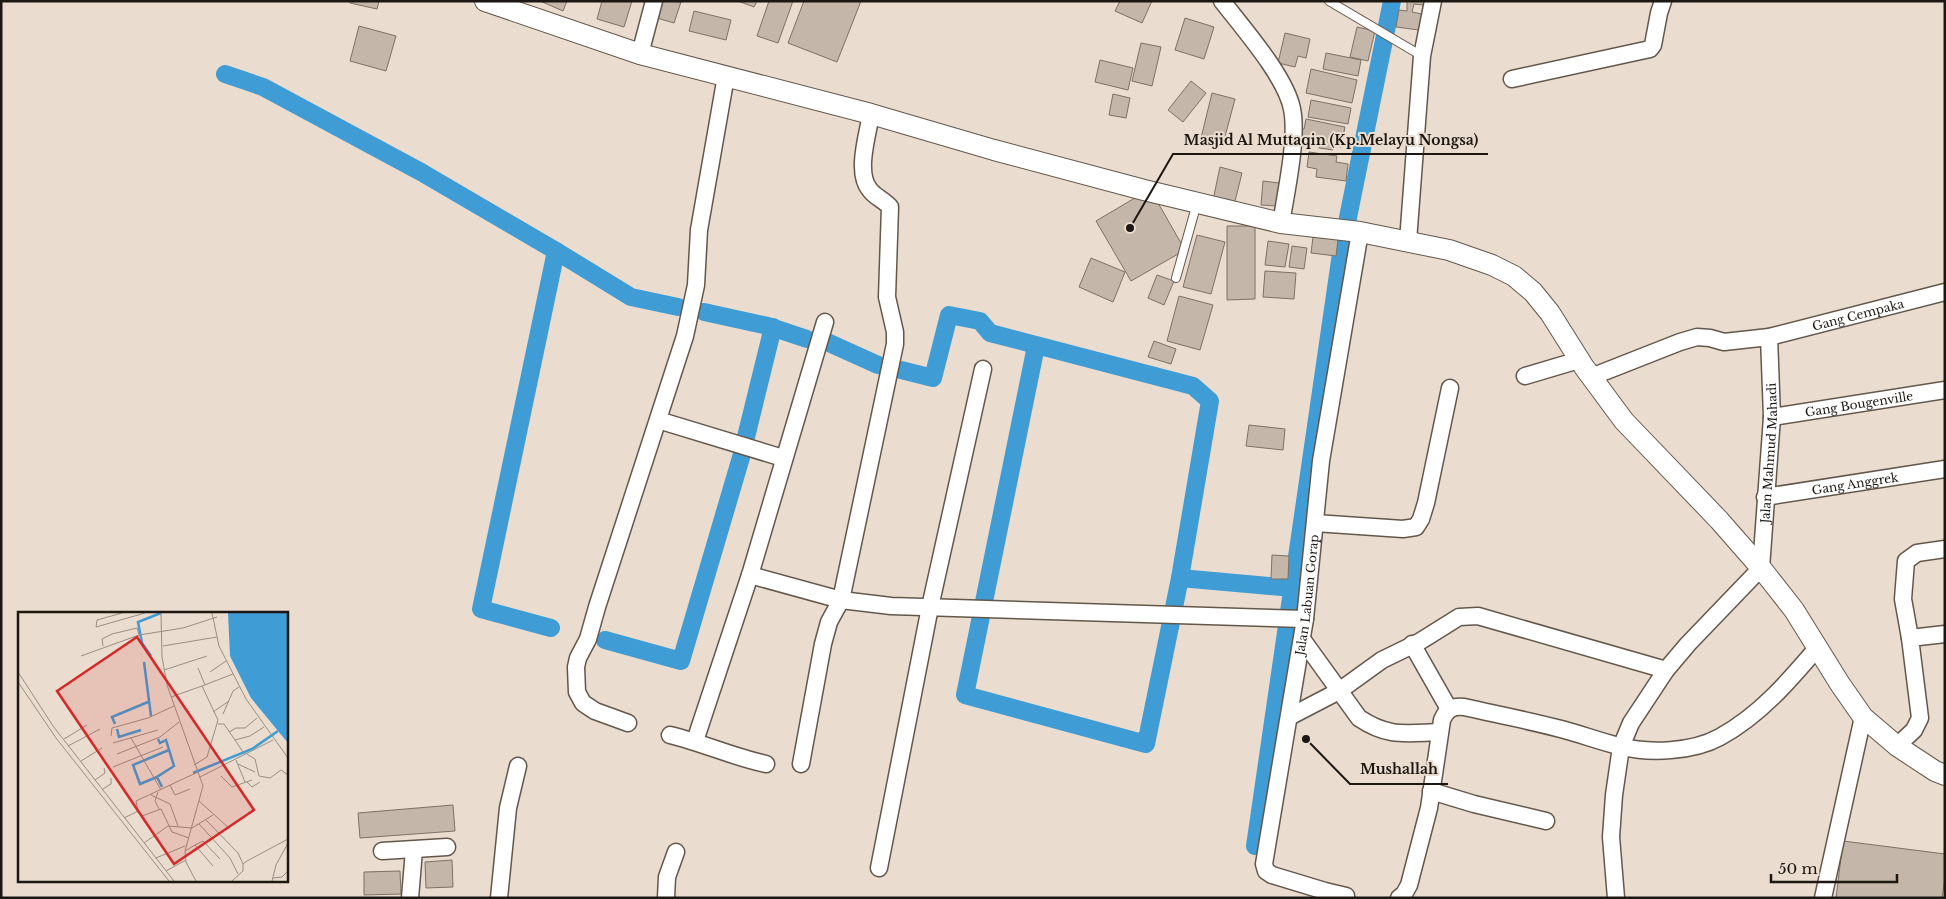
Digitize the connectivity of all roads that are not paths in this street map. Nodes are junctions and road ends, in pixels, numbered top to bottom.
1 (485, 1) edge
2 (654, 1) edge
3 (1222, 1) edge
4 (1328, 1) edge
5 (1433, 1) edge
6 (1663, 1) edge
7 (640, 54) junction
8 (1422, 56) junction
9 (726, 76) junction
10 (1512, 79) dead end
11 (872, 114) junction
12 (1197, 202) junction
13 (1281, 222) junction
14 (1356, 232) junction
15 (1408, 241) junction
16 (1176, 278) dead end
17 (1945, 292) edge
18 (824, 322) dead end
19 (1770, 337) junction
20 (1579, 360) junction
21 (984, 369) dead end
22 (1525, 376) dead end
23 (1591, 377) junction
24 (1450, 388) dead end
25 (1945, 390) edge
26 (1772, 417) junction
27 (658, 420) junction
28 (783, 458) junction
29 (1945, 469) edge
30 (1765, 497) junction
31 (1315, 522) junction
32 (1945, 549) edge
33 (1761, 568) junction
34 (750, 575) junction
35 (841, 600) junction
36 (930, 607) junction
37 (1301, 619) junction
38 (1945, 634) edge
39 (1302, 638) junction
40 (1910, 638) junction
41 (1412, 644) junction
42 (1818, 647) junction
43 (1666, 670) junction
44 (1339, 691) junction
45 (1449, 709) junction
46 (1863, 716) junction
47 (1288, 718) junction
48 (628, 723) dead end
49 (1440, 732) junction
50 (670, 735) dead end
51 (695, 741) junction
52 (1897, 746) junction
53 (1621, 747) junction
54 (766, 764) dead end
55 (801, 764) dead end
56 (518, 766) dead end
57 (1945, 775) edge
58 (1431, 791) junction
59 (1546, 821) dead end
60 (447, 848) dead end
61 (414, 850) junction
62 (382, 851) dead end
63 (676, 852) dead end
64 (879, 868) dead end
65 (1350, 897) edge
66 (410, 898) edge
67 (499, 898) edge
68 (666, 898) edge
69 (1399, 898) edge
70 (1616, 898) edge
71 (1823, 898) edge

1 - 7 street
2 - 7 street
3 - 13 street
4 - 8 lane
5 - 8 street
6 - 10 street
7 - 9 street
8 - 15 street
9 - 11 street
9 - 27 street
11 - 12 street
11 - 35 street
12 - 13 street
12 - 16 lane
13 - 14 street
14 - 15 street
14 - 31 street, Jalan Labuan Gorap
15 - 20 street
17 - 19 street, Gang Cempaka
18 - 28 street
19 - 23 street, Gang Cempaka
19 - 26 street, Jalan Mahmud Mahadi
20 - 22 street
20 - 23 street
21 - 36 street
23 - 33 street
24 - 31 street
25 - 26 street, Gang Bougenville
26 - 30 street, Jalan Mahmud Mahadi
27 - 28 street
27 - 48 street
28 - 34 street
29 - 30 street, Gang Anggrek
30 - 33 street, Jalan Mahmud Mahadi
31 - 37 street, Jalan Labuan Gorap
32 - 40 street
33 - 42 street
33 - 43 street
34 - 35 street
34 - 51 street
35 - 36 street
35 - 55 street
36 - 37 street
36 - 64 street
37 - 39 street, Jalan Labuan Gorap
38 - 40 street
39 - 44 street
39 - 47 street, Jalan Labuan Gorap
40 - 52 street
41 - 43 street
41 - 44 street
41 - 45 street
42 - 46 street
42 - 53 street
43 - 53 street
44 - 47 street
44 - 49 street
45 - 49 street
45 - 53 street
46 - 52 street
46 - 71 street
47 - 65 street, Jalan Labuan Gorap
49 - 58 street
50 - 51 street
51 - 54 street
52 - 57 street
53 - 70 street
56 - 67 street
58 - 59 street
58 - 69 street
60 - 61 street
61 - 62 street
61 - 66 street
63 - 68 street

